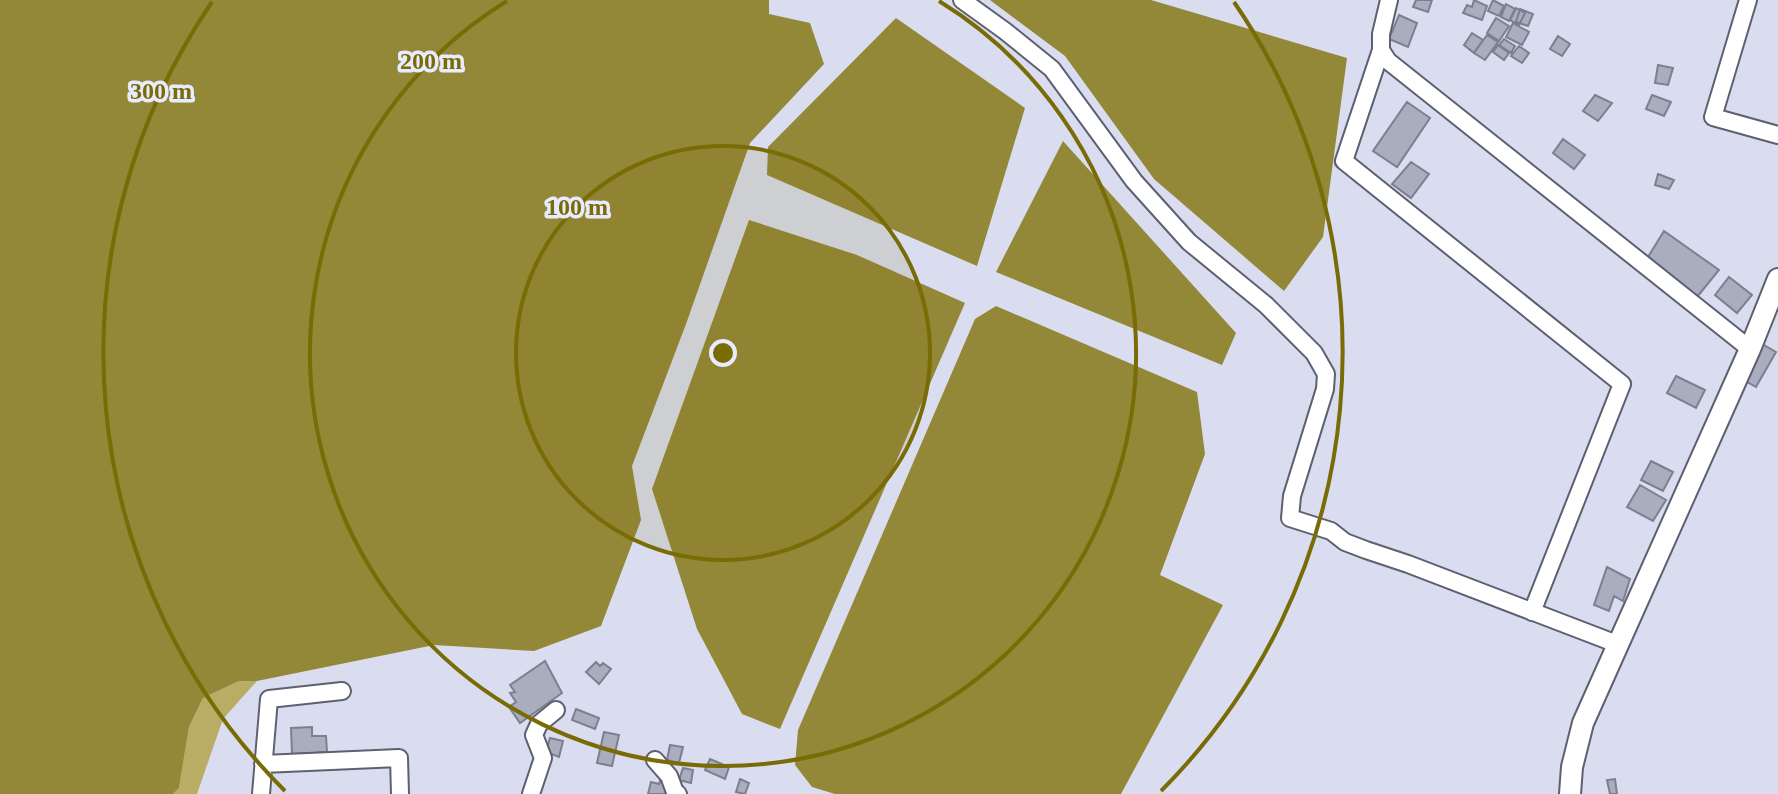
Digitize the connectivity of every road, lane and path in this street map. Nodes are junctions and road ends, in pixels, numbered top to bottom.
1 (962, 0) edge
2 (1389, 0) edge
3 (1748, 0) edge
4 (1381, 50) junction
5 (1778, 135) edge
6 (1778, 279) edge
7 (1750, 349) junction
8 (1532, 612) junction
9 (1617, 644) junction
10 (342, 691) dead end
11 (556, 710) dead end
12 (655, 760) dead end
13 (263, 764) junction
14 (261, 794) edge
15 (400, 794) edge
16 (531, 794) edge
17 (678, 794) edge
18 (1570, 794) edge

1 - 8 street
2 - 4 street
3 - 5 street
4 - 7 street
4 - 8 street
6 - 7 street
7 - 9 street
8 - 9 street
9 - 18 street
10 - 13 street
11 - 16 street
12 - 17 street
13 - 14 street
13 - 15 street

